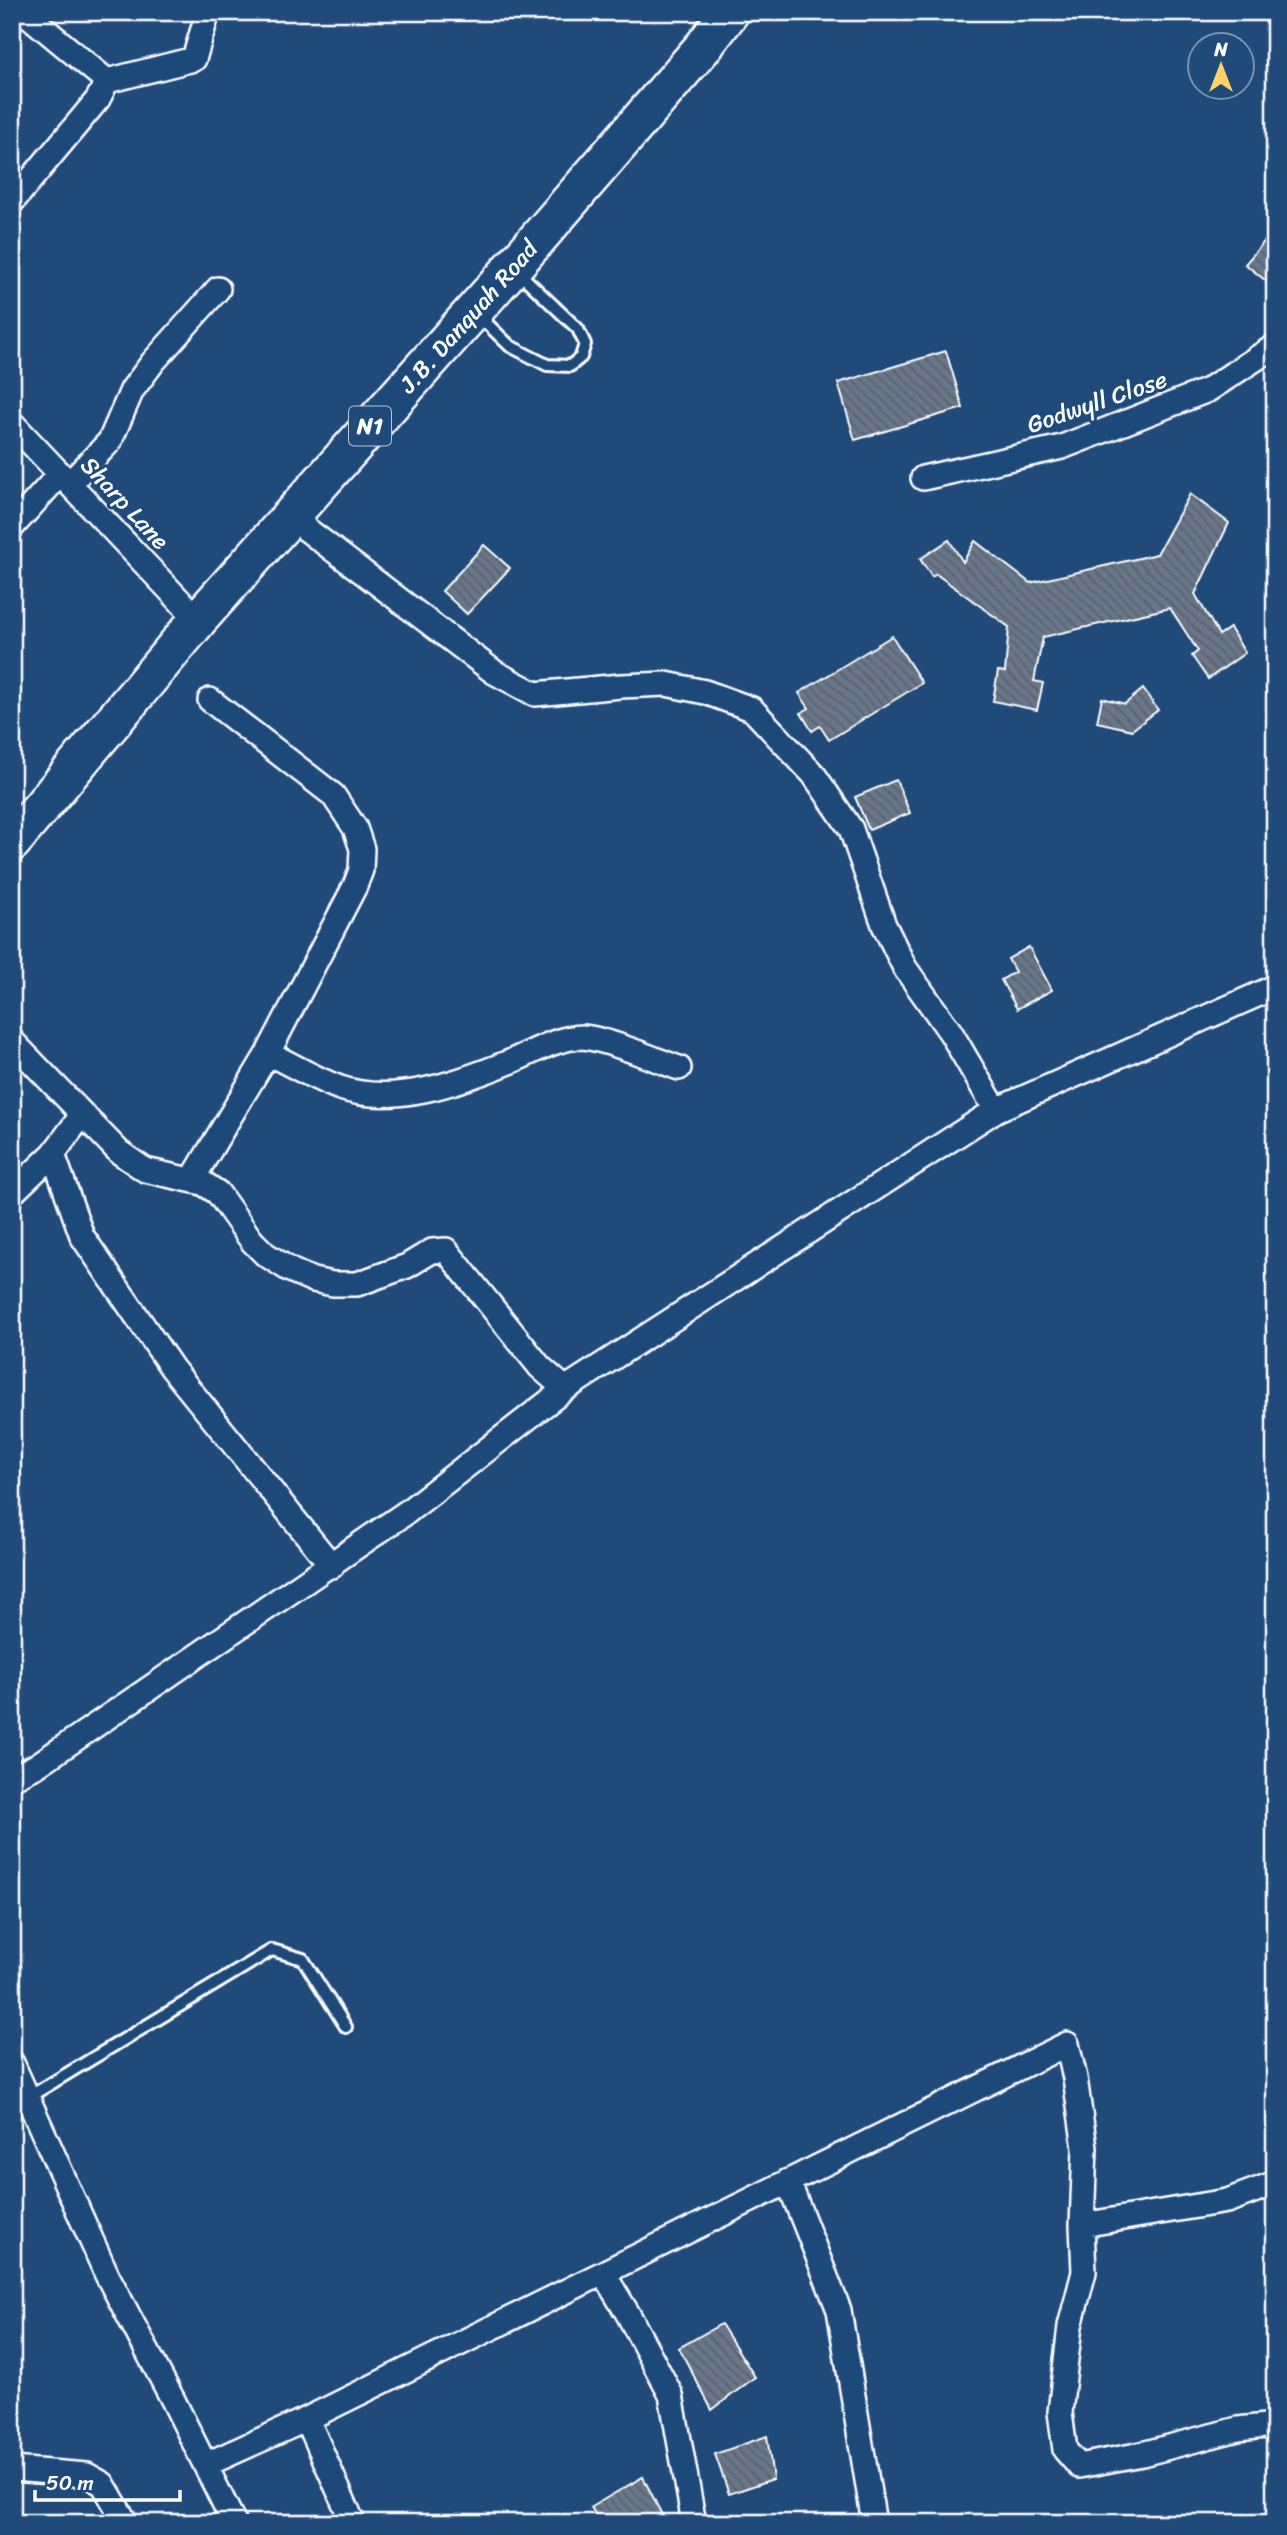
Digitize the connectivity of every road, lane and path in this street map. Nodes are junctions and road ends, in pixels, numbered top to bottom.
1 (24, 12) edge
2 (208, 12) edge
3 (730, 12) edge
4 (107, 81) junction
5 (12, 202) edge
6 (513, 267) junction
7 (218, 289) dead end
8 (474, 311) junction
9 (1275, 346) edge
10 (12, 423) edge
11 (923, 478) dead end
12 (65, 479) junction
13 (289, 516) junction
14 (12, 527) edge
15 (198, 620) junction
16 (210, 700) dead end
17 (12, 842) edge
18 (1275, 987) edge
19 (12, 1041) edge
20 (268, 1053) junction
21 (679, 1068) dead end
22 (996, 1110) junction
23 (82, 1115) junction
24 (53, 1154) junction
25 (192, 1180) junction
26 (12, 1193) edge
27 (565, 1389) junction
28 (332, 1566) junction
29 (12, 1778) edge
30 (346, 2028) dead end
31 (12, 2063) edge
32 (27, 2098) junction
33 (789, 2181) junction
34 (1275, 2183) edge
35 (1082, 2225) junction
36 (603, 2273) junction
37 (307, 2418) junction
38 (1275, 2425) edge
39 (205, 2465) junction
40 (12, 2469) edge
41 (126, 2523) edge
42 (234, 2523) edge
43 (353, 2523) edge
44 (694, 2523) edge
45 (874, 2523) edge

1 - 4 street
2 - 4 street
3 - 6 highway, J.B. Danquah Road / N1
4 - 5 street
6 - 8 highway, J.B. Danquah Road / N1
6 - 8 lane
7 - 12 street
8 - 13 highway, J.B. Danquah Road / N1
9 - 11 street, Godwyll Close
10 - 12 street, Sharp Lane
12 - 14 street
12 - 15 street, Sharp Lane
13 - 15 highway, J.B. Danquah Road / N1
13 - 22 street
15 - 17 highway, J.B. Danquah Road / N1
16 - 20 street
18 - 22 street
19 - 23 street
20 - 21 street
20 - 25 street
22 - 27 street
23 - 24 street
23 - 25 street
24 - 26 street
24 - 28 street
25 - 27 street
27 - 28 street
28 - 29 street
30 - 32 lane
31 - 32 street
32 - 39 street
33 - 35 street
33 - 36 street
33 - 45 street
34 - 35 street
35 - 38 street
36 - 37 street
36 - 44 street
37 - 39 street
37 - 43 street
39 - 42 street
40 - 41 street

